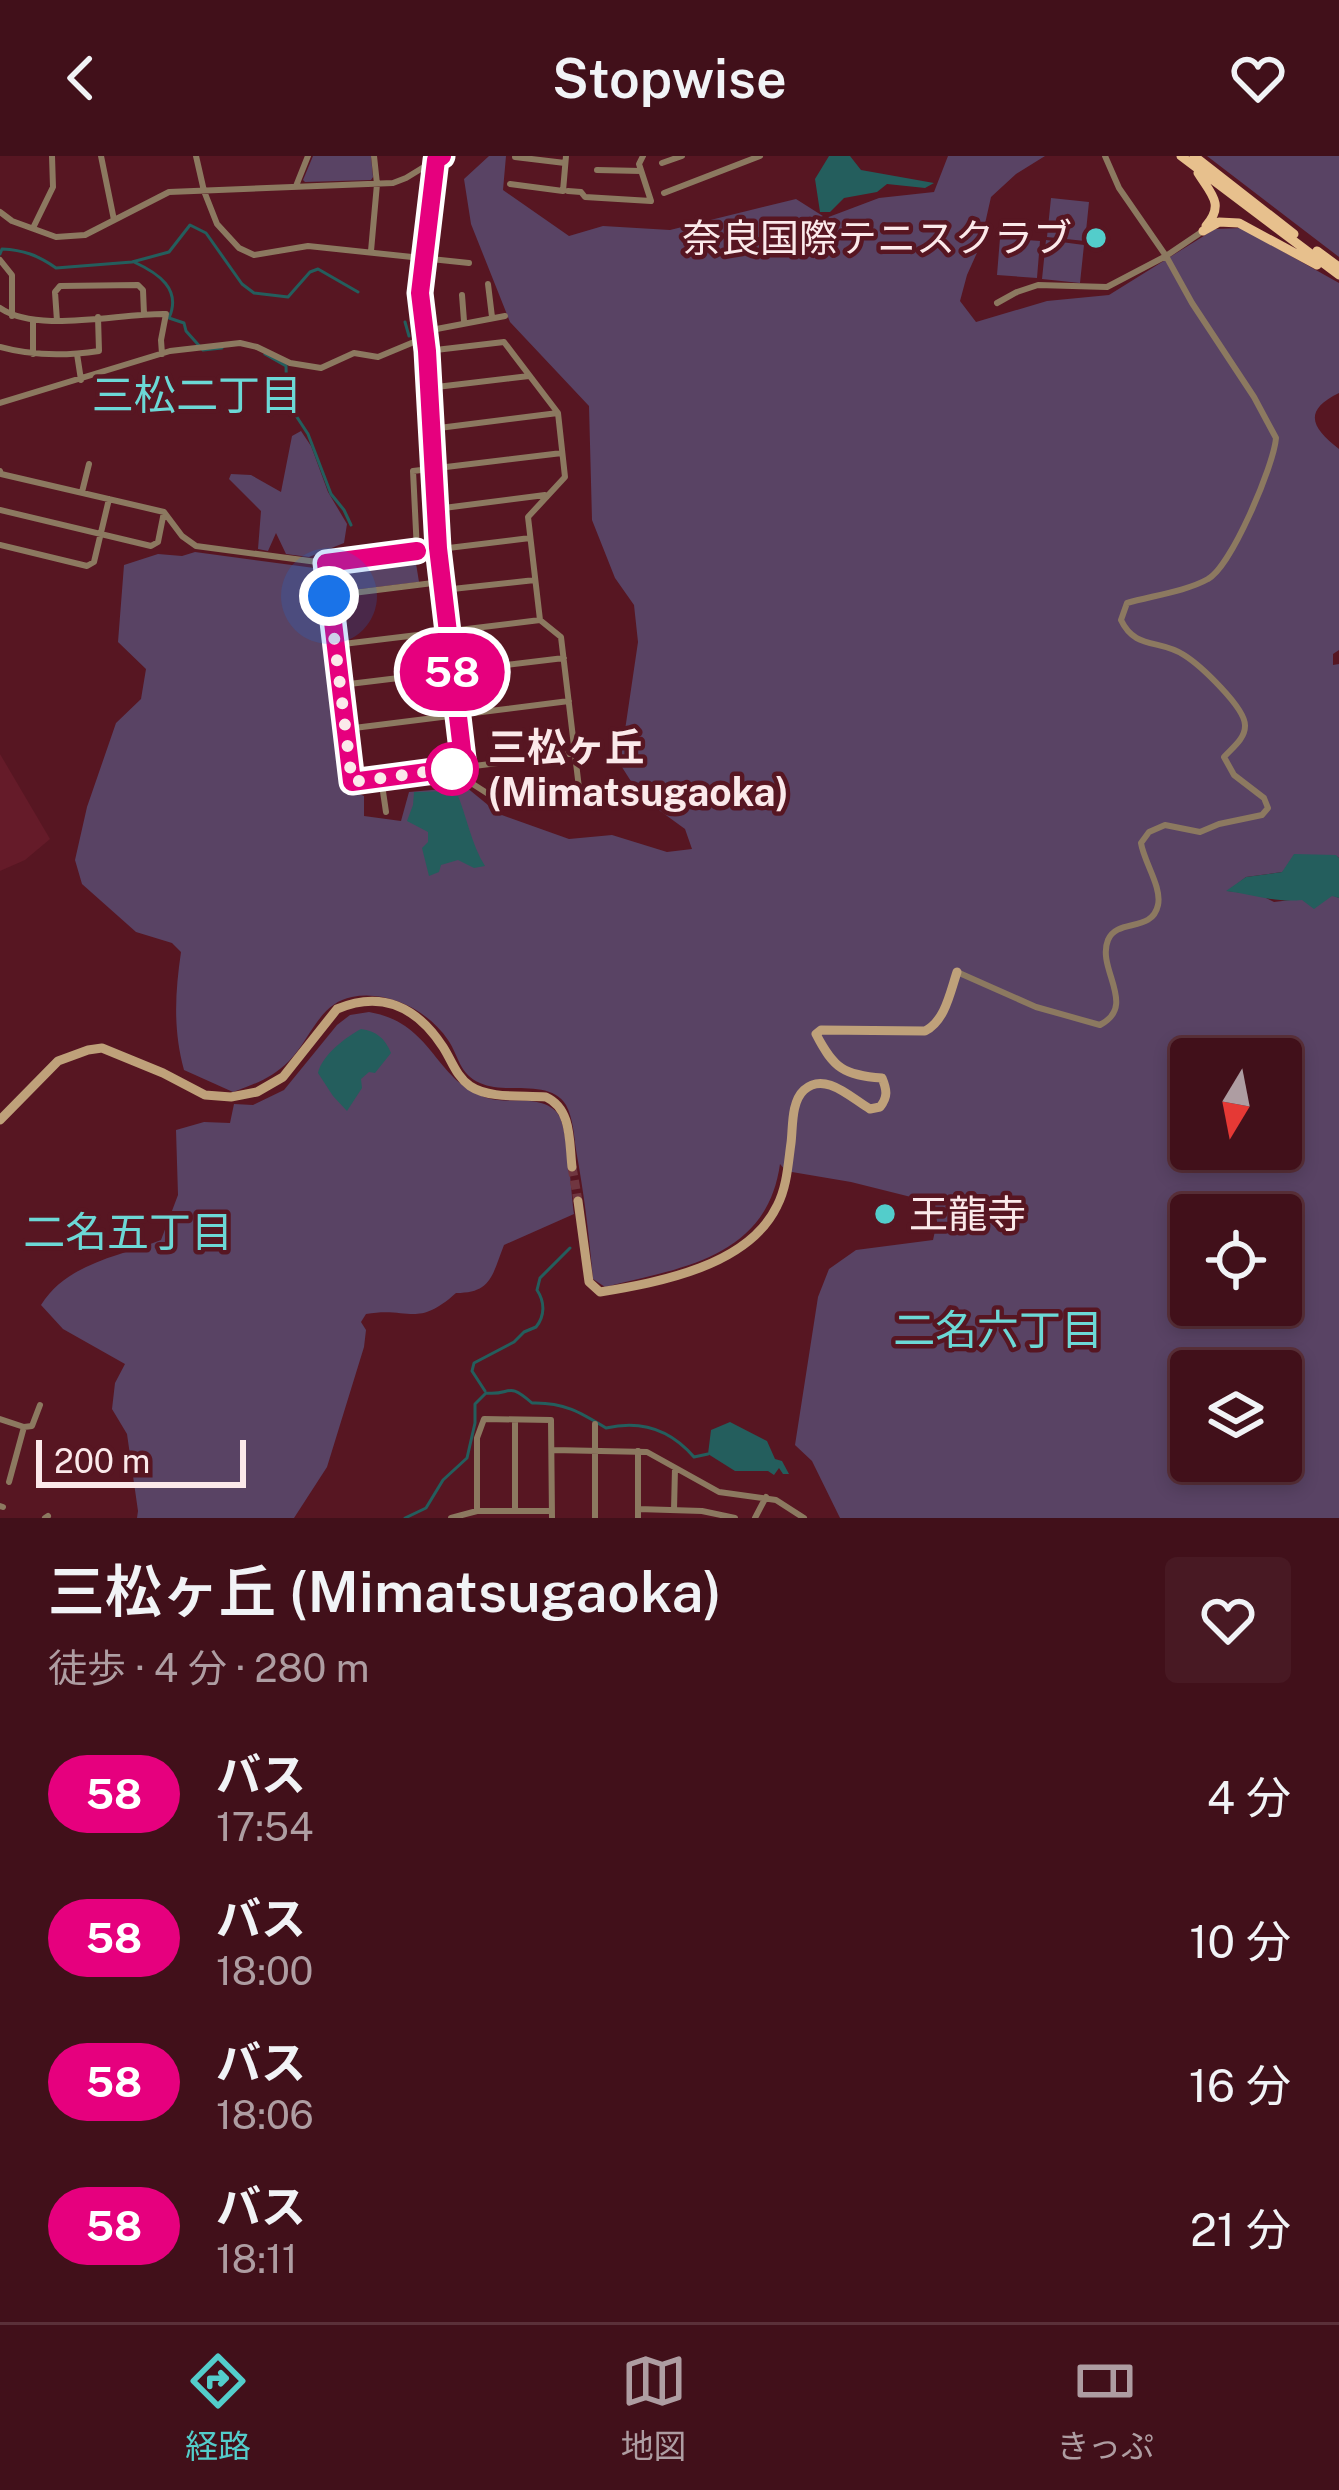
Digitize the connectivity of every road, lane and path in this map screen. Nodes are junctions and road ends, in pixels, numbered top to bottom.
1 (52, 156) edge
2 (101, 156) edge
3 (196, 156) edge
4 (308, 156) edge
5 (374, 156) edge
6 (643, 156) edge
7 (682, 156) edge
8 (760, 156) edge
9 (1105, 156) edge
10 (1181, 156) edge
11 (438, 157) edge
12 (515, 157) edge
13 (566, 159) edge
14 (737, 160) edge
15 (1194, 161) edge
16 (662, 163) dead end
17 (597, 170) dead end
18 (641, 171) junction
19 (377, 184) junction
20 (510, 184) dead end
21 (295, 187) junction
22 (205, 191) junction
23 (568, 191) dead end
24 (664, 193) dead end
25 (0, 212) edge
26 (113, 220) junction
27 (33, 228) junction
28 (1203, 231) junction
29 (371, 251) junction
30 (1166, 256) junction
31 (424, 257) junction
32 (0, 260) edge
33 (470, 263) dead end
34 (1339, 273) edge
35 (56, 276) dead end
36 (488, 284) dead end
37 (55, 292) junction
38 (462, 295) dead end
39 (997, 303) dead end
40 (0, 308) edge
41 (144, 314) junction
42 (12, 316) junction
43 (505, 316) dead end
44 (98, 317) junction
45 (492, 317) junction
46 (57, 321) junction
47 (33, 322) junction
48 (464, 322) junction
49 (424, 333) junction
50 (0, 347) edge
51 (427, 351) junction
52 (33, 354) junction
53 (77, 354) junction
54 (162, 354) junction
55 (529, 376) junction
56 (81, 380) junction
57 (428, 388) junction
58 (0, 404) edge
59 (557, 413) junction
60 (431, 429) junction
61 (562, 453) junction
62 (89, 464) dead end
63 (433, 469) junction
64 (0, 475) edge
65 (82, 492) junction
66 (548, 495) junction
67 (109, 499) junction
68 (436, 509) junction
69 (0, 510) edge
70 (164, 512) junction
71 (100, 533) junction
72 (530, 538) junction
73 (0, 545) edge
74 (438, 548) junction
75 (417, 551) junction
76 (326, 563) junction
77 (535, 580) junction
78 (442, 586) junction
79 (329, 596) junction
80 (540, 620) junction
81 (448, 632) junction
82 (335, 645) junction
83 (564, 658) junction
84 (452, 672) junction
85 (340, 686) junction
86 (569, 701) junction
87 (458, 716) junction
88 (345, 729) junction
89 (576, 754) junction
90 (459, 768) junction
91 (381, 778) junction
92 (386, 812) dead end
93 (957, 972) joint
94 (2, 1115) edge
95 (572, 1167) tunnel mouth
96 (578, 1201) tunnel mouth
97 (40, 1405) dead end
98 (0, 1419) edge
99 (515, 1420) junction
100 (595, 1424) dead end
101 (24, 1427) junction
102 (553, 1450) junction
103 (595, 1450) junction
104 (638, 1450) junction
105 (675, 1468) junction
106 (9, 1482) dead end
107 (766, 1498) junction
108 (674, 1510) junction
109 (477, 1511) junction
110 (515, 1511) junction
111 (638, 1514) edge
112 (551, 1515) edge
113 (452, 1518) edge
114 (595, 1518) edge
115 (735, 1518) edge
116 (755, 1518) edge
117 (804, 1518) edge

1 - 27 street
2 - 26 street
3 - 22 street
4 - 21 street
5 - 19 street
6 - 18 street
7 - 16 street
8 - 14 street
9 - 30 street
10 - 15 main road
11 - 19 street
11 - 31 street
12 - 13 street
13 - 20 street
14 - 24 street
15 - 28 main road
15 - 34 main road
17 - 18 street
18 - 23 street
19 - 21 street
19 - 29 street
21 - 22 street
22 - 26 street
22 - 29 street
25 - 27 street
26 - 27 street
28 - 30 street
28 - 34 main road
29 - 31 street
30 - 39 street
30 - 93 street
31 - 33 street
31 - 49 street
32 - 42 street
35 - 37 street
36 - 45 street
37 - 41 street
37 - 46 street
38 - 48 street
40 - 42 street
41 - 44 street
41 - 54 street
42 - 47 street
43 - 45 street
44 - 46 street
44 - 53 street
45 - 48 street
46 - 47 street
47 - 52 street
48 - 49 street
49 - 51 street
49 - 54 street
50 - 52 street
51 - 55 street
51 - 57 street
52 - 53 street
53 - 56 street
54 - 56 street
55 - 57 street
55 - 59 street
56 - 58 street
57 - 60 street
59 - 60 street
59 - 61 street
60 - 63 street
61 - 63 street
61 - 66 street
62 - 65 street
63 - 68 street
63 - 75 street
64 - 65 street
65 - 67 street
66 - 68 street
66 - 72 street
67 - 70 street
67 - 71 street
68 - 74 street
69 - 71 street
70 - 71 street
70 - 76 street
71 - 73 street
72 - 74 street
72 - 77 street
74 - 75 street
74 - 78 street
75 - 76 street
76 - 79 street
77 - 78 street
77 - 80 street
78 - 79 street
78 - 81 street
79 - 82 street
80 - 81 street
80 - 83 street
81 - 82 street
81 - 84 street
82 - 85 street
83 - 84 street
83 - 86 street
84 - 85 street
84 - 87 street
85 - 88 street
86 - 87 street
86 - 89 street
87 - 88 street
87 - 90 street
88 - 91 street
89 - 90 street
89 - 90 street
90 - 91 street
91 - 92 street
93 - 96 street
94 - 95 street
97 - 101 street
98 - 101 street
99 - 102 street
99 - 109 street
99 - 110 street
100 - 103 street
101 - 106 street
102 - 103 street
102 - 112 street
103 - 104 street
103 - 114 street
104 - 105 street
104 - 111 street
105 - 107 street
105 - 108 street
107 - 116 street
107 - 117 street
108 - 111 street
108 - 115 street
109 - 110 street
109 - 113 street
110 - 112 street

